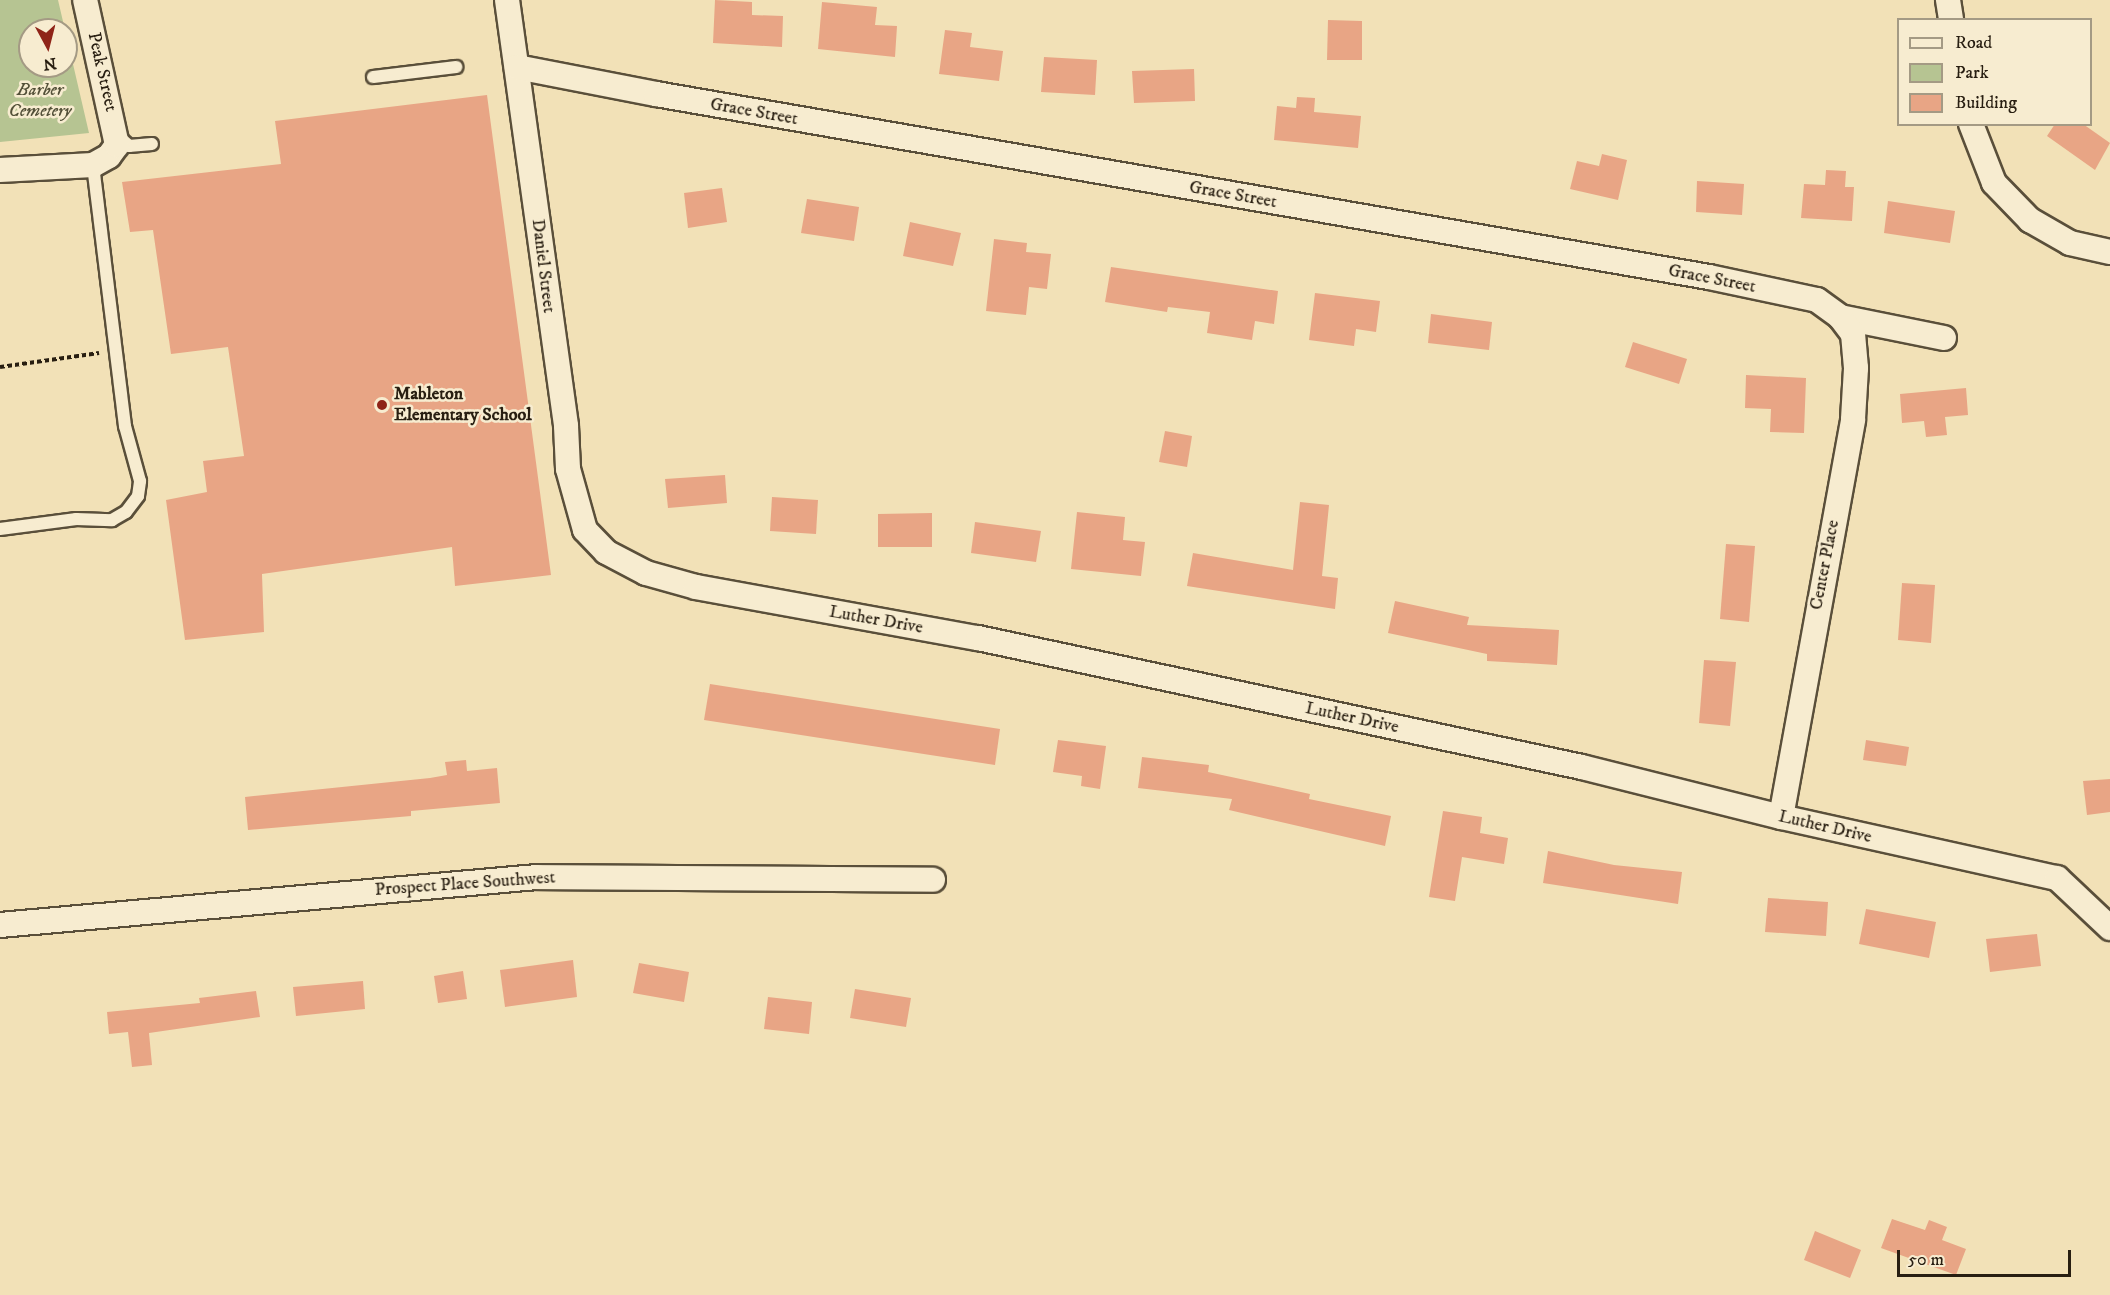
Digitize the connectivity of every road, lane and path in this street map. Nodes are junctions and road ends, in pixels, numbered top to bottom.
1 (85, 0) edge
2 (507, 0) edge
3 (1948, 0) edge
4 (1951, 18) edge
5 (517, 67) junction
6 (456, 68) dead end
7 (373, 77) dead end
8 (1972, 126) edge
9 (118, 140) junction
10 (152, 144) dead end
11 (93, 165) junction
12 (0, 171) edge
13 (2110, 252) edge
14 (1840, 316) junction
15 (1944, 338) dead end
16 (116, 350) junction
17 (0, 367) edge
18 (4, 529) edge
19 (585, 530) joint
20 (1781, 817) junction
21 (933, 880) dead end
22 (0, 925) edge
23 (2110, 928) edge

1 - 9 street, Peak Street
2 - 5 street, Daniel Street
3 - 4 street
5 - 14 street, Grace Street
5 - 19 street, Daniel Street
6 - 7 lane
8 - 13 street
9 - 10 lane
9 - 11 street
11 - 12 street
11 - 16 lane
14 - 15 street, Grace Street
14 - 20 street, Center Place
16 - 17 path
16 - 18 lane
19 - 20 street, Luther Drive
20 - 23 street, Luther Drive
21 - 22 street, Prospect Place Southwest

